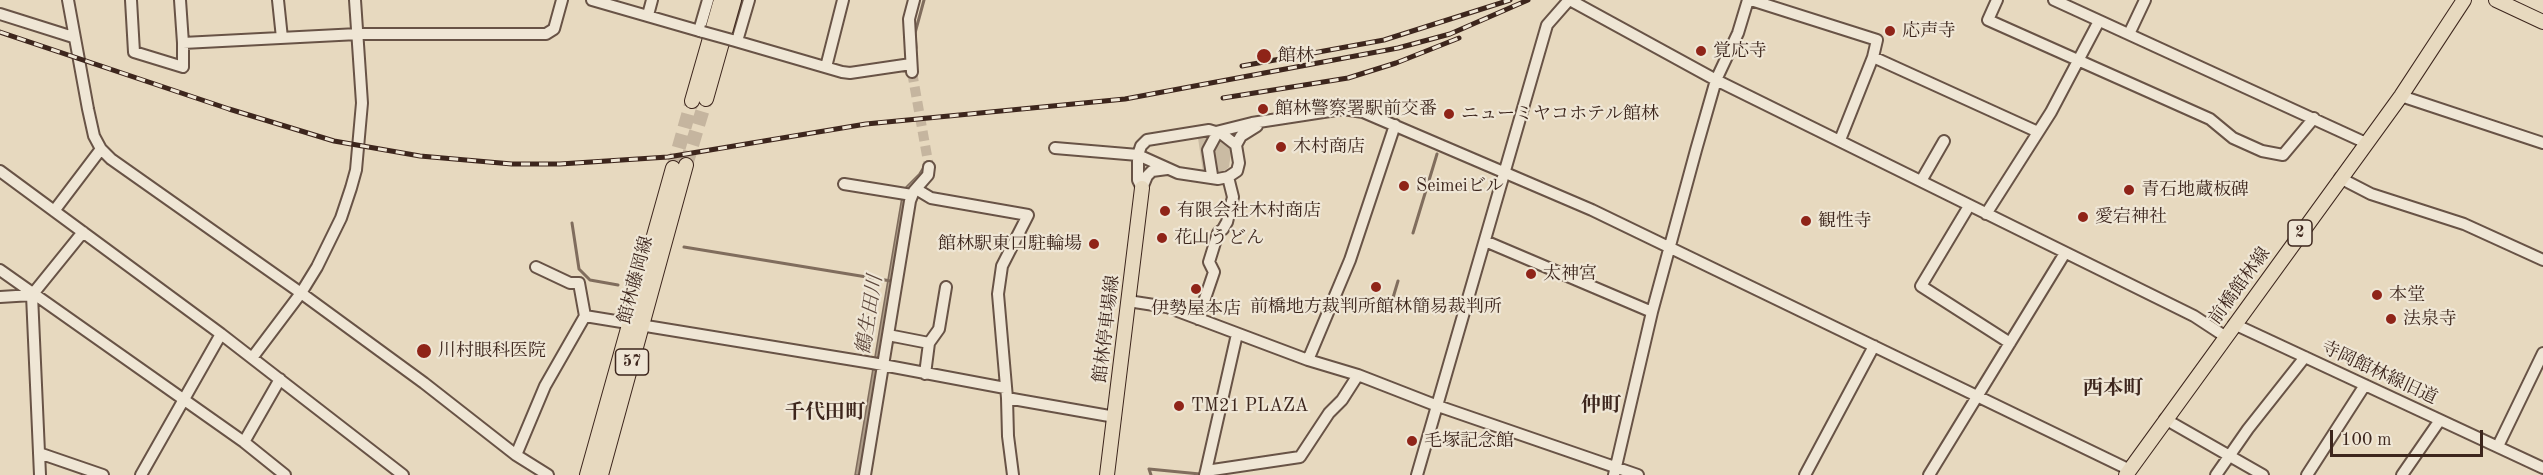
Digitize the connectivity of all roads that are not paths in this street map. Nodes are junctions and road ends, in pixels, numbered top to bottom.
1 (68, 0) edge
2 (131, 0) edge
3 (180, 0) edge
4 (278, 0) edge
5 (289, 0) edge
6 (355, 0) edge
7 (562, 0) edge
8 (592, 0) edge
9 (652, 0) edge
10 (708, 0) edge
11 (721, 0) edge
12 (734, 0) edge
13 (749, 0) edge
14 (843, 0) edge
15 (914, 0) edge
16 (1569, 0) edge
17 (1749, 0) edge
18 (1997, 0) edge
19 (2054, 0) edge
20 (2145, 0) edge
21 (2464, 0) edge
22 (2496, 0) edge
23 (0, 14) edge
24 (648, 15) junction
25 (2098, 21) junction
26 (2543, 22) edge
27 (701, 31) junction
28 (358, 34) junction
29 (2129, 34) junction
30 (73, 37) junction
31 (282, 38) junction
32 (735, 41) junction
33 (183, 43) junction
34 (1873, 57) junction
35 (2077, 60) junction
36 (826, 68) junction
37 (1716, 80) junction
38 (2402, 96) junction
39 (2314, 118) junction
40 (1262, 123) junction
41 (1395, 125) junction
42 (2038, 132) junction
43 (1216, 134) junction
44 (1840, 140) junction
45 (1944, 141) dead end
46 (2366, 143) junction
47 (2543, 143) edge
48 (1236, 145) junction
49 (1054, 148) dead end
50 (101, 149) junction
51 (1138, 155) junction
52 (680, 166) tunnel mouth
53 (929, 167) dead end
54 (1170, 170) junction
55 (0, 171) edge
56 (1504, 171) junction
57 (1212, 174) dead end
58 (1228, 177) junction
59 (2340, 178) junction
60 (1921, 181) junction
61 (844, 184) dead end
62 (1142, 188) junction
63 (910, 193) junction
64 (1969, 206) junction
65 (54, 211) junction
66 (1986, 213) junction
67 (83, 232) junction
68 (1485, 241) junction
69 (1669, 248) junction
70 (2065, 253) junction
71 (2543, 260) edge
72 (536, 267) dead end
73 (0, 270) edge
74 (946, 287) dead end
75 (301, 293) junction
76 (32, 296) junction
77 (0, 297) edge
78 (1128, 301) junction
79 (1652, 312) junction
80 (585, 316) junction
81 (1198, 319) junction
82 (2234, 324) junction
83 (636, 325) junction
84 (221, 334) junction
85 (1238, 334) junction
86 (888, 335) junction
87 (2226, 337) junction
88 (929, 343) junction
89 (2010, 343) junction
90 (1874, 346) junction
91 (2543, 353) edge
92 (2305, 357) junction
93 (252, 358) junction
94 (1308, 360) junction
95 (879, 365) junction
96 (925, 374) junction
97 (1358, 375) junction
98 (280, 379) junction
99 (2366, 385) junction
100 (1006, 393) junction
101 (1977, 396) junction
102 (182, 400) junction
103 (1436, 405) junction
104 (1114, 417) junction
105 (2165, 419) junction
106 (2440, 420) junction
107 (244, 442) junction
108 (2498, 446) junction
109 (39, 453) junction
110 (516, 455) junction
111 (2229, 456) junction
112 (2543, 468) edge
113 (1615, 471) edge
114 (1205, 473) edge
115 (2128, 473) edge
116 (40, 475) edge
117 (103, 475) edge
118 (141, 475) edge
119 (285, 475) edge
120 (403, 475) edge
121 (548, 475) edge
122 (587, 475) edge
123 (601, 475) edge
124 (865, 475) edge
125 (1013, 475) edge
126 (1107, 475) edge
127 (1417, 475) edge
128 (1638, 475) edge
129 (1805, 475) edge
130 (1929, 475) edge
131 (2216, 475) edge
132 (2264, 475) edge
133 (2307, 475) edge
134 (2402, 475) edge

1 - 30 street
2 - 33 street
3 - 33 street
4 - 5 street
4 - 31 street
6 - 28 street
7 - 28 street
8 - 24 street
9 - 24 street
10 - 27 street
11 - 12 main road
13 - 32 street
14 - 36 street
15 - 36 street
16 - 37 street
16 - 56 street
17 - 34 street
17 - 37 street
18 - 35 street
19 - 25 street
20 - 29 street
21 - 38 main road, 前橋館林線 / 2
22 - 26 main road
23 - 30 street
24 - 27 street
25 - 29 street
25 - 35 street
27 - 32 street, bridge
28 - 31 street
28 - 75 street
29 - 39 street
30 - 50 street
31 - 33 street
32 - 36 street
34 - 42 street
34 - 44 street
35 - 39 street
35 - 42 street
37 - 44 street
37 - 69 street
38 - 46 main road, 前橋館林線 / 2
38 - 47 street
39 - 46 street
40 - 41 street
40 - 43 street
40 - 48 street
41 - 56 street
41 - 94 street
42 - 66 street
43 - 48 street
43 - 51 street
43 - 57 street
44 - 60 street
45 - 60 street
46 - 59 main road, 前橋館林線 / 2
48 - 58 street
49 - 51 street
50 - 65 street
50 - 75 street
51 - 54 street
51 - 62 street
52 - 83 main road, 館林藤岡線 / 57
53 - 63 street
54 - 58 street
54 - 62 street
55 - 65 street
56 - 68 street
56 - 69 street
58 - 81 street
59 - 71 street
59 - 82 main road, 前橋館林線 / 2
60 - 64 street
61 - 63 street
62 - 78 main road, 館林停車場線
63 - 86 street
63 - 100 street
64 - 66 street
64 - 89 street
65 - 67 street
66 - 70 street
67 - 76 street
67 - 84 street
68 - 79 street
68 - 103 street
69 - 79 street
69 - 90 street
70 - 87 street
70 - 89 street
72 - 80 street
73 - 76 street
74 - 88 street
75 - 93 street
75 - 110 street
76 - 77 street
76 - 102 street
76 - 109 street
78 - 81 street
78 - 104 main road, 館林停車場線
79 - 113 street
80 - 83 street
80 - 110 street
81 - 85 street
82 - 87 main road, 前橋館林線 / 2
82 - 92 street, 寺岡館林線旧道
83 - 95 street
83 - 122 main road, 館林藤岡線 / 57
83 - 123 main road, 館林藤岡線 / 57
84 - 93 street
84 - 102 street
85 - 94 street
85 - 114 street
86 - 88 street
86 - 95 street
87 - 105 main road, 前橋館林線 / 2
88 - 96 street
89 - 101 street
90 - 101 street
90 - 129 street
91 - 108 street
92 - 99 street, 寺岡館林線旧道
92 - 111 street
93 - 98 street
94 - 97 street
95 - 96 street
95 - 124 street
96 - 100 street
97 - 103 street
97 - 114 street
98 - 107 street
98 - 120 street
99 - 106 street, 寺岡館林線旧道
99 - 133 street
100 - 104 street
100 - 125 street
101 - 115 street
101 - 130 street
102 - 107 street
102 - 118 street
103 - 113 street
103 - 127 street
104 - 126 main road, 館林停車場線
105 - 111 street
105 - 115 main road, 前橋館林線 / 2
106 - 108 street, 寺岡館林線旧道
106 - 134 street
107 - 119 street
108 - 112 street, 寺岡館林線旧道
109 - 116 street
109 - 117 street
110 - 121 street
111 - 131 street
111 - 132 street
113 - 128 street

